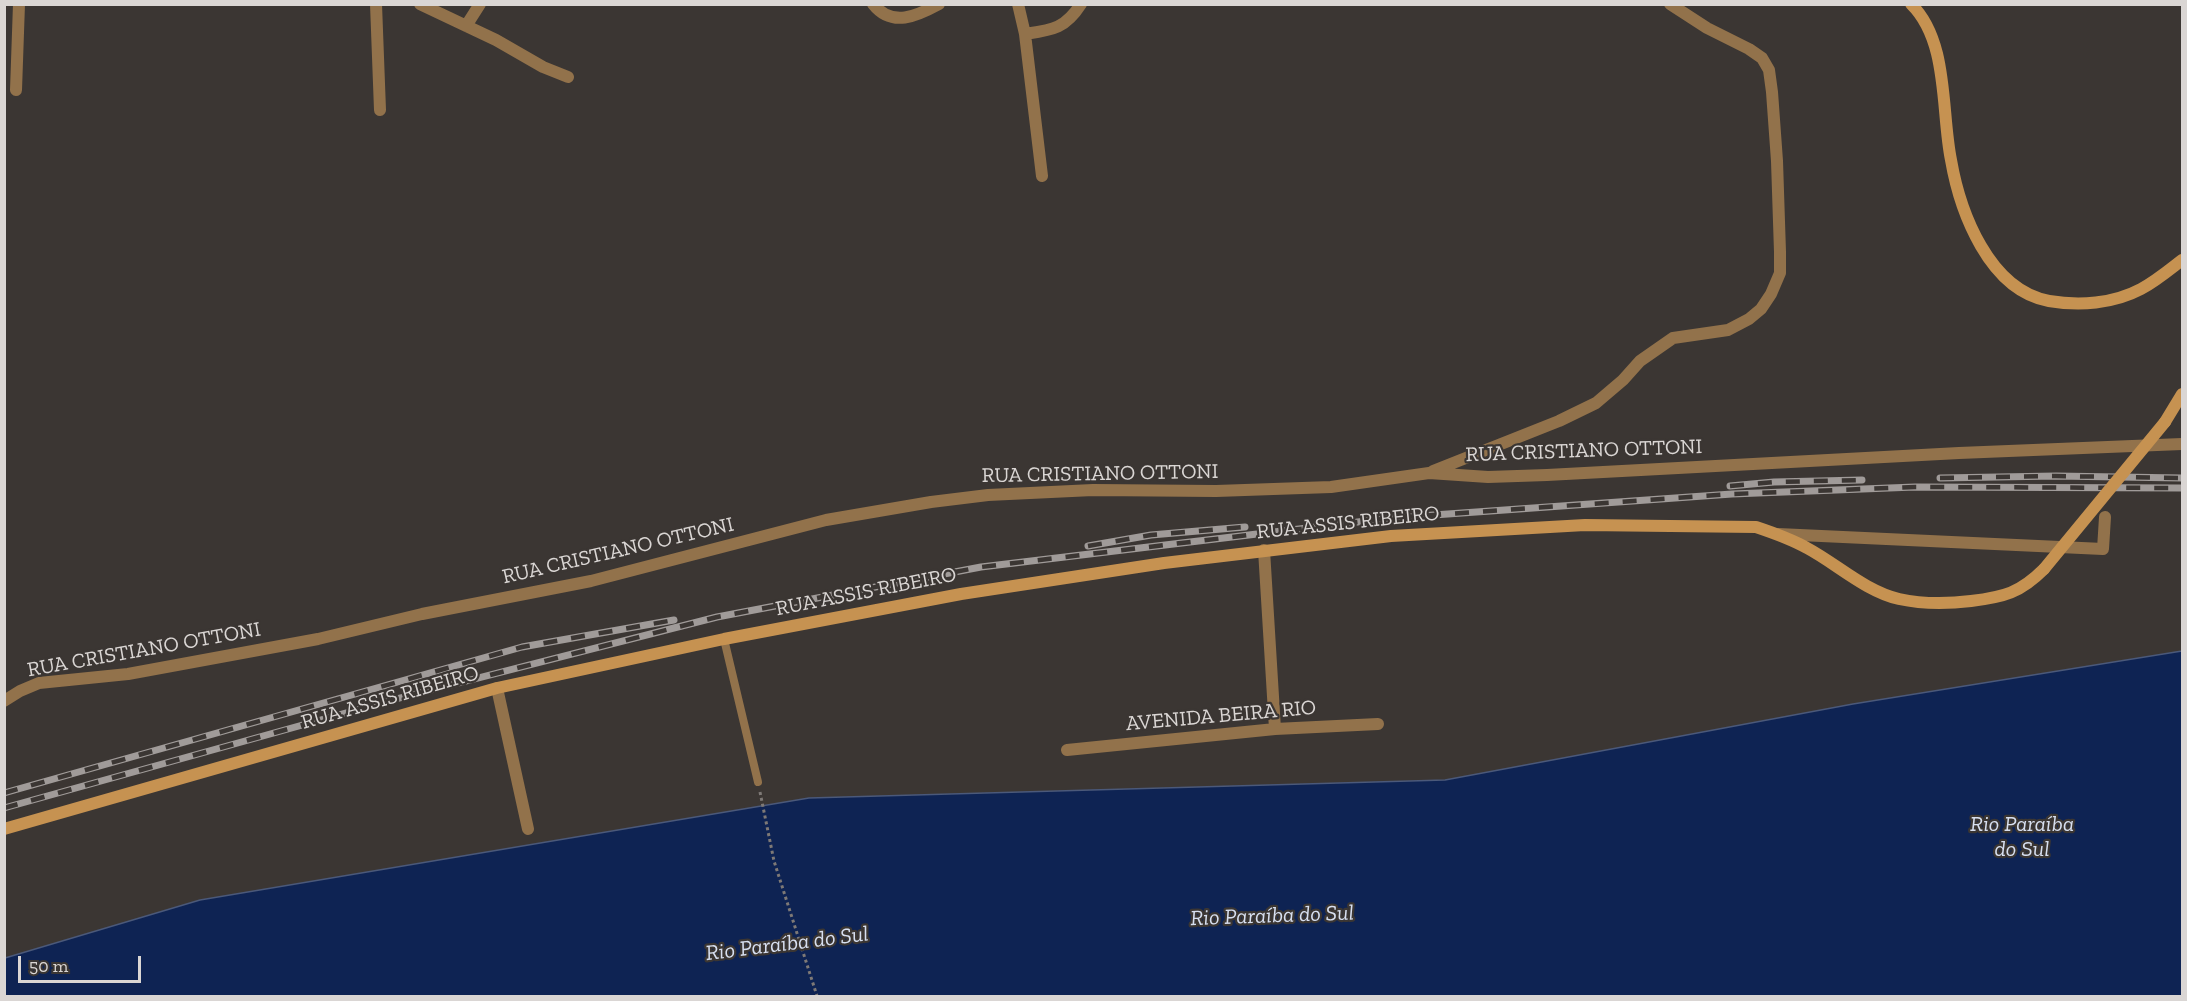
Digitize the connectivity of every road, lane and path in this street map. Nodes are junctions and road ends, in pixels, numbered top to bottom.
1 (19, 4) edge
2 (376, 4) edge
3 (420, 4) edge
4 (480, 4) edge
5 (873, 4) edge
6 (939, 4) edge
7 (1018, 4) edge
8 (1080, 4) edge
9 (1670, 4) edge
10 (1911, 4) edge
11 (466, 26) junction
12 (1025, 34) junction
13 (568, 77) dead end
14 (16, 90) dead end
15 (380, 110) dead end
16 (1042, 176) dead end
17 (2182, 260) edge
18 (2182, 394) edge
19 (2179, 405) edge
20 (2182, 444) edge
21 (1429, 473) junction
22 (2105, 517) dead end
23 (1777, 534) junction
24 (1264, 550) junction
25 (724, 639) junction
26 (496, 688) junction
27 (4, 701) edge
28 (1378, 724) dead end
29 (1275, 729) junction
30 (1067, 750) dead end
31 (758, 782) joint
32 (4, 829) edge
33 (528, 829) dead end
34 (817, 996) edge

1 - 14 street
2 - 15 street
3 - 11 street
4 - 11 street
5 - 6 street
7 - 12 street
8 - 12 street
9 - 21 street
10 - 17 street
11 - 13 street
12 - 16 street
18 - 19 street, RUA ASSIS RIBEIRO
19 - 23 street, RUA ASSIS RIBEIRO, bridge
20 - 21 street, RUA CRISTIANO OTTONI
21 - 27 street, RUA CRISTIANO OTTONI
22 - 23 street
23 - 24 street, RUA ASSIS RIBEIRO
24 - 25 street, RUA ASSIS RIBEIRO
24 - 29 street
25 - 26 street, RUA ASSIS RIBEIRO
25 - 31 lane
26 - 32 street, RUA ASSIS RIBEIRO
26 - 33 street
28 - 29 street, AVENIDA BEIRA RIO
29 - 30 street, AVENIDA BEIRA RIO
31 - 34 path

